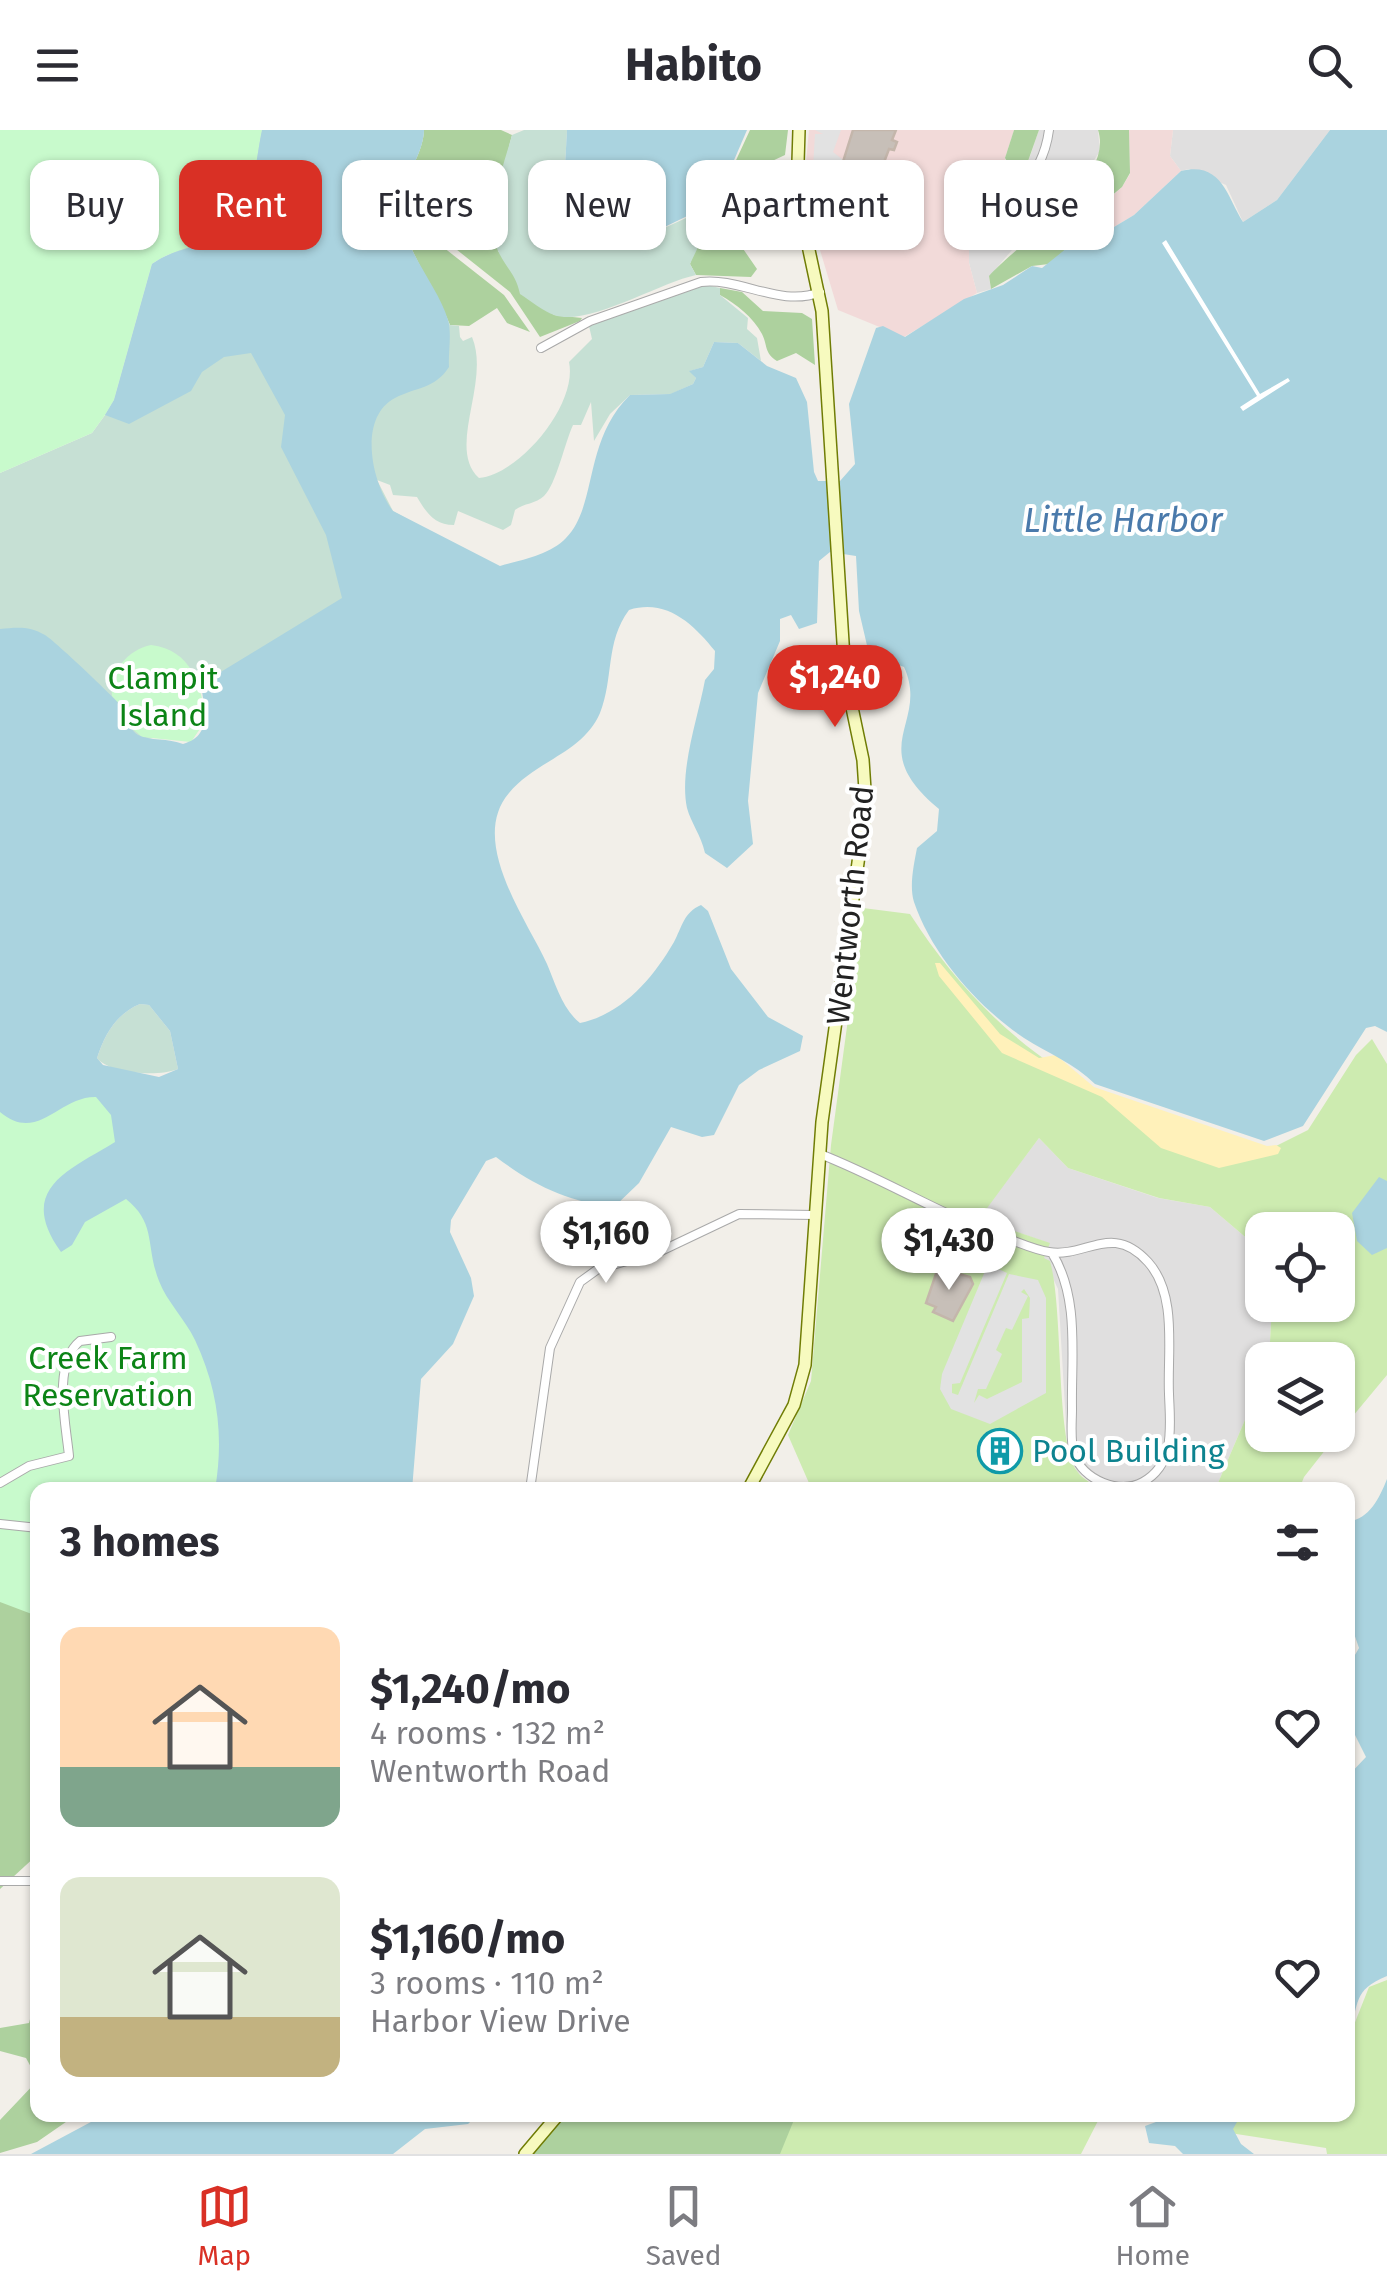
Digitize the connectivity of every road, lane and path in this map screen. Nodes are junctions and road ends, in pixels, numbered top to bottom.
1 (798, 130) edge
2 (1049, 130) edge
3 (1039, 160) edge
4 (820, 292) junction
5 (541, 348) dead end
6 (820, 1154) junction
7 (816, 1215) junction
8 (1052, 1254) junction
9 (111, 1337) dead end
10 (531, 1482) edge
11 (752, 1482) edge
12 (1105, 1482) edge
13 (1142, 1482) edge
14 (0, 1483) edge
15 (0, 1524) edge
16 (30, 1527) edge
17 (0, 1881) edge
18 (30, 1882) edge
19 (552, 2122) edge
20 (525, 2154) edge

1 - 4 main road, Wentworth Road
2 - 3 street
4 - 5 street
4 - 6 main road, Wentworth Road
6 - 7 main road, Wentworth Road
6 - 8 street
7 - 10 street
7 - 11 main road, Wentworth Road
8 - 12 street
8 - 13 street
9 - 14 street
15 - 16 street
17 - 18 street
19 - 20 main road

